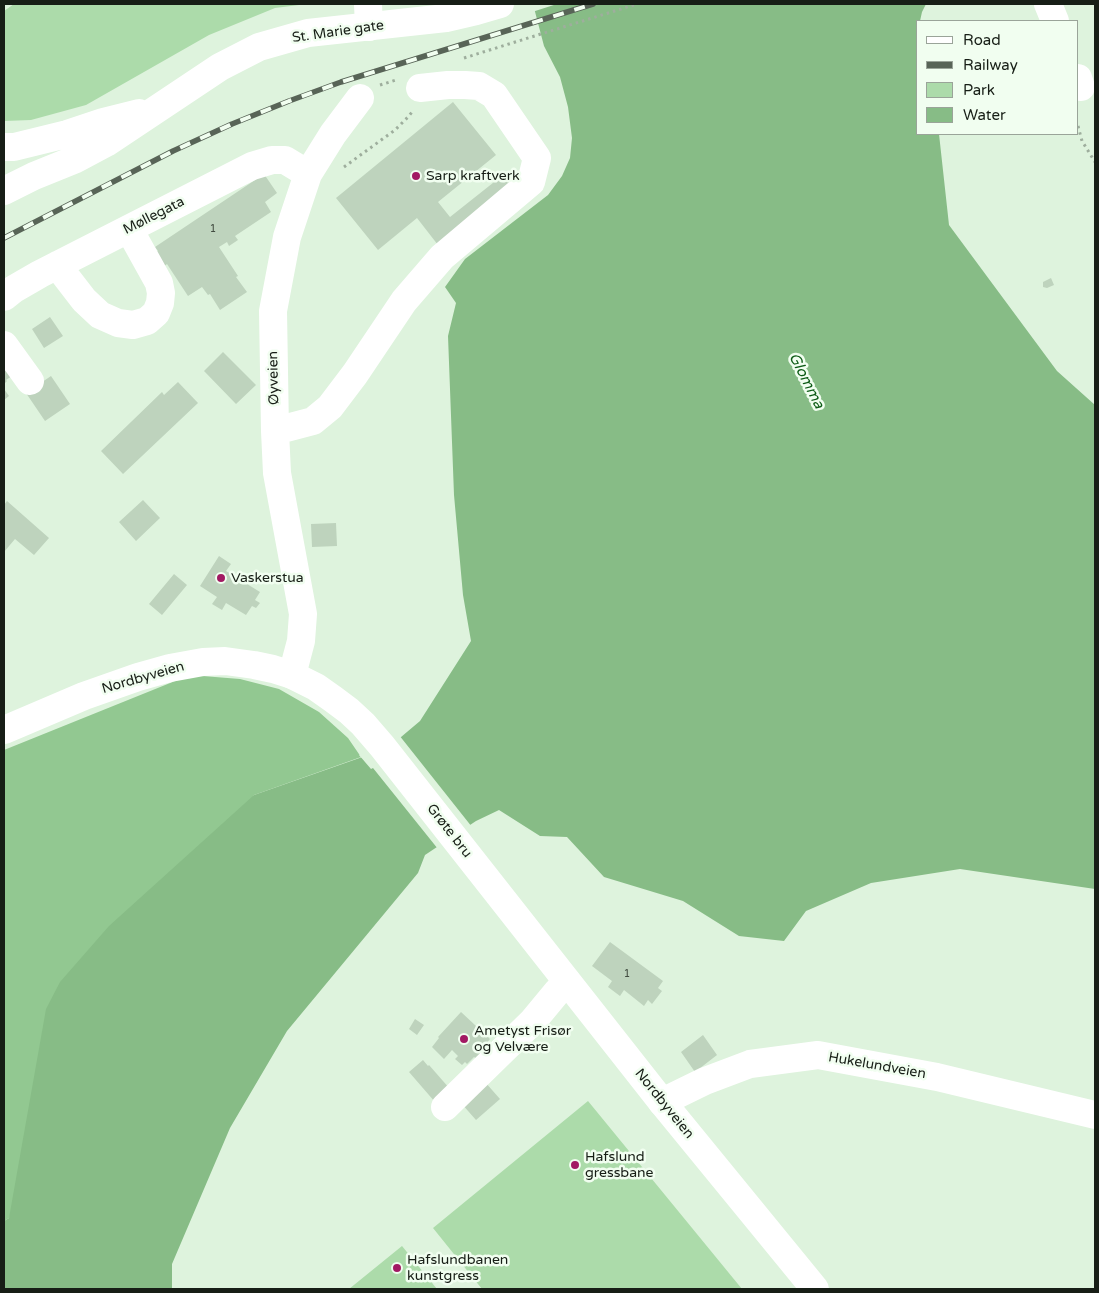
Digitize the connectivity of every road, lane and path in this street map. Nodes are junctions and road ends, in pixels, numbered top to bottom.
1 (637, 4) edge
2 (1048, 4) edge
3 (488, 8) edge
4 (369, 15) edge
5 (1055, 20) edge
6 (457, 60) dead end
7 (390, 82) dead end
8 (410, 83) junction
9 (360, 98) dead end
10 (157, 108) junction
11 (1079, 130) edge
12 (4, 147) edge
13 (1095, 162) edge
14 (308, 174) junction
15 (4, 191) edge
16 (129, 229) junction
17 (57, 265) junction
18 (4, 297) edge
19 (4, 345) edge
20 (30, 381) dead end
21 (275, 431) junction
22 (292, 675) junction
23 (4, 730) edge
24 (382, 746) joint
25 (516, 917) joint
26 (567, 982) junction
27 (662, 1102) junction
28 (445, 1107) dead end
29 (1095, 1115) edge
30 (815, 1289) edge

1 - 6 path
2 - 5 main road
3 - 4 main road, St. Marie gate
4 - 10 main road, St. Marie gate
7 - 8 path
8 - 14 path
8 - 21 main road
9 - 14 main road, Øyveien
10 - 12 main road, St. Marie gate
10 - 15 main road, St. Marie gate
11 - 13 path
14 - 16 main road, Møllegata
14 - 21 main road, Øyveien
16 - 17 main road, Møllegata
16 - 17 main road
17 - 18 main road, Møllegata
19 - 20 main road
21 - 22 main road, Øyveien
22 - 23 main road, Nordbyveien
22 - 24 main road, Nordbyveien
24 - 25 main road, Grøte bru
25 - 26 main road, Nordbyveien
26 - 27 main road, Nordbyveien
26 - 28 main road
27 - 29 main road, Hukelundveien
27 - 30 main road, Nordbyveien

